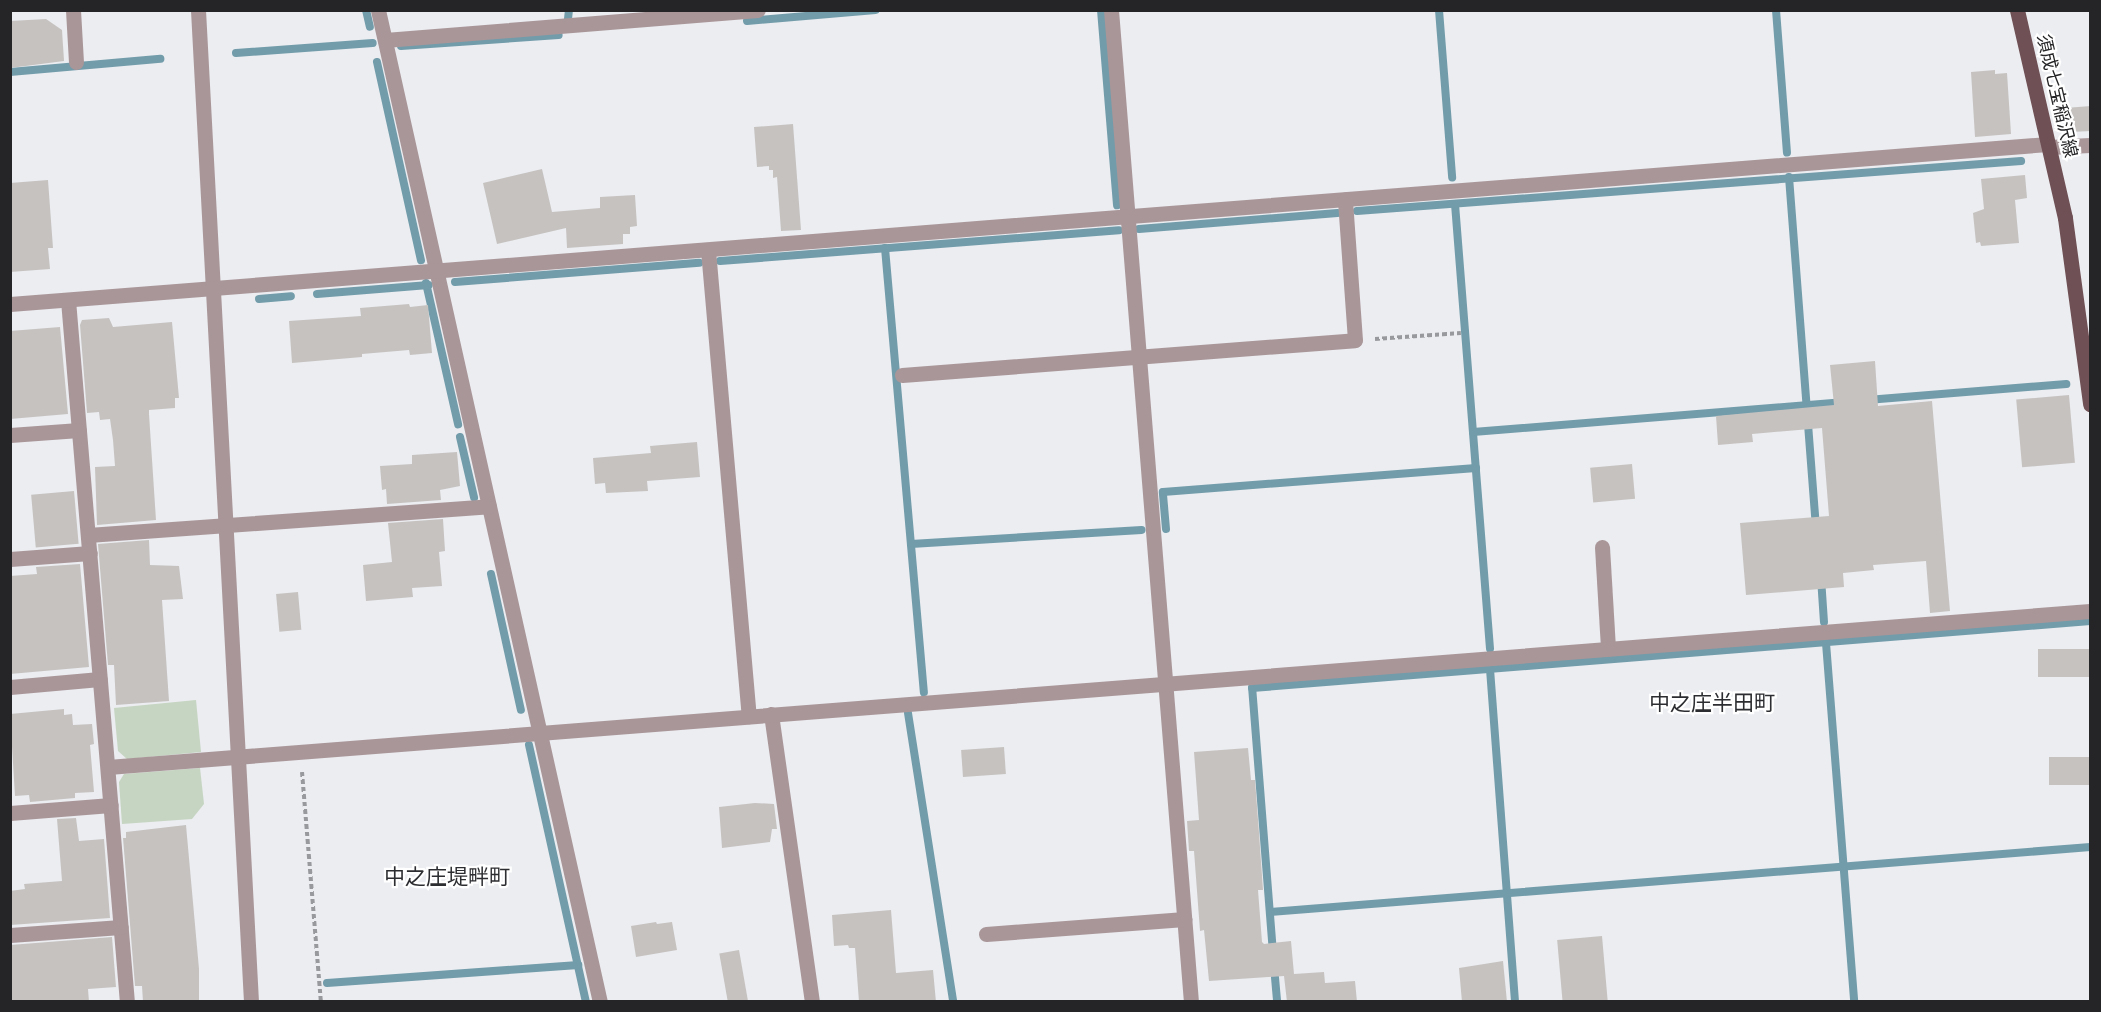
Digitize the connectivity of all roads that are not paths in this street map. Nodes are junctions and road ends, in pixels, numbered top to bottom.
1 (73, 10) edge
2 (198, 10) edge
3 (378, 10) edge
4 (758, 10) edge
5 (1111, 10) edge
6 (2016, 10) edge
7 (385, 40) junction
8 (76, 62) dead end
9 (2091, 145) edge
10 (2049, 146) junction
11 (1345, 199) junction
12 (1128, 217) junction
13 (708, 250) junction
14 (437, 271) junction
15 (212, 288) junction
16 (68, 300) junction
17 (10, 304) edge
18 (1139, 356) junction
19 (902, 375) dead end
20 (2091, 404) edge
21 (79, 430) junction
22 (10, 435) edge
23 (489, 506) junction
24 (224, 526) junction
25 (88, 535) junction
26 (1602, 547) dead end
27 (90, 553) junction
28 (10, 559) edge
29 (2091, 611) edge
30 (1608, 649) junction
31 (100, 679) junction
32 (1166, 683) junction
33 (10, 687) edge
34 (771, 714) junction
35 (749, 716) junction
36 (540, 732) junction
37 (236, 756) junction
38 (108, 767) junction
39 (111, 804) junction
40 (10, 813) edge
41 (1184, 919) junction
42 (121, 927) junction
43 (986, 934) dead end
44 (10, 935) edge
45 (127, 1002) edge
46 (251, 1002) edge
47 (600, 1002) edge
48 (812, 1002) edge
49 (1191, 1002) edge

1 - 8 street
2 - 15 street
3 - 7 street
4 - 7 street
5 - 12 street
6 - 10 main road, 須成七宝稲沢線
7 - 14 street
9 - 10 street
10 - 11 street
10 - 20 main road, 須成七宝稲沢線
11 - 12 street
11 - 18 street
12 - 13 street
12 - 18 street
13 - 14 street
13 - 35 street
14 - 15 street
14 - 23 street
15 - 16 street
15 - 24 street
16 - 17 street
16 - 21 street
18 - 19 street
18 - 32 street
21 - 22 street
21 - 25 street
23 - 24 street
23 - 36 street
24 - 25 street
24 - 37 street
25 - 27 street
26 - 30 street
27 - 28 street
27 - 31 street
29 - 30 street
30 - 32 street
31 - 33 street
31 - 38 street
32 - 34 street
32 - 41 street
34 - 35 street
34 - 48 street
35 - 36 street
36 - 37 street
36 - 47 street
37 - 38 street
37 - 46 street
38 - 39 street
39 - 40 street
39 - 42 street
41 - 43 street
41 - 49 street
42 - 44 street
42 - 45 street

